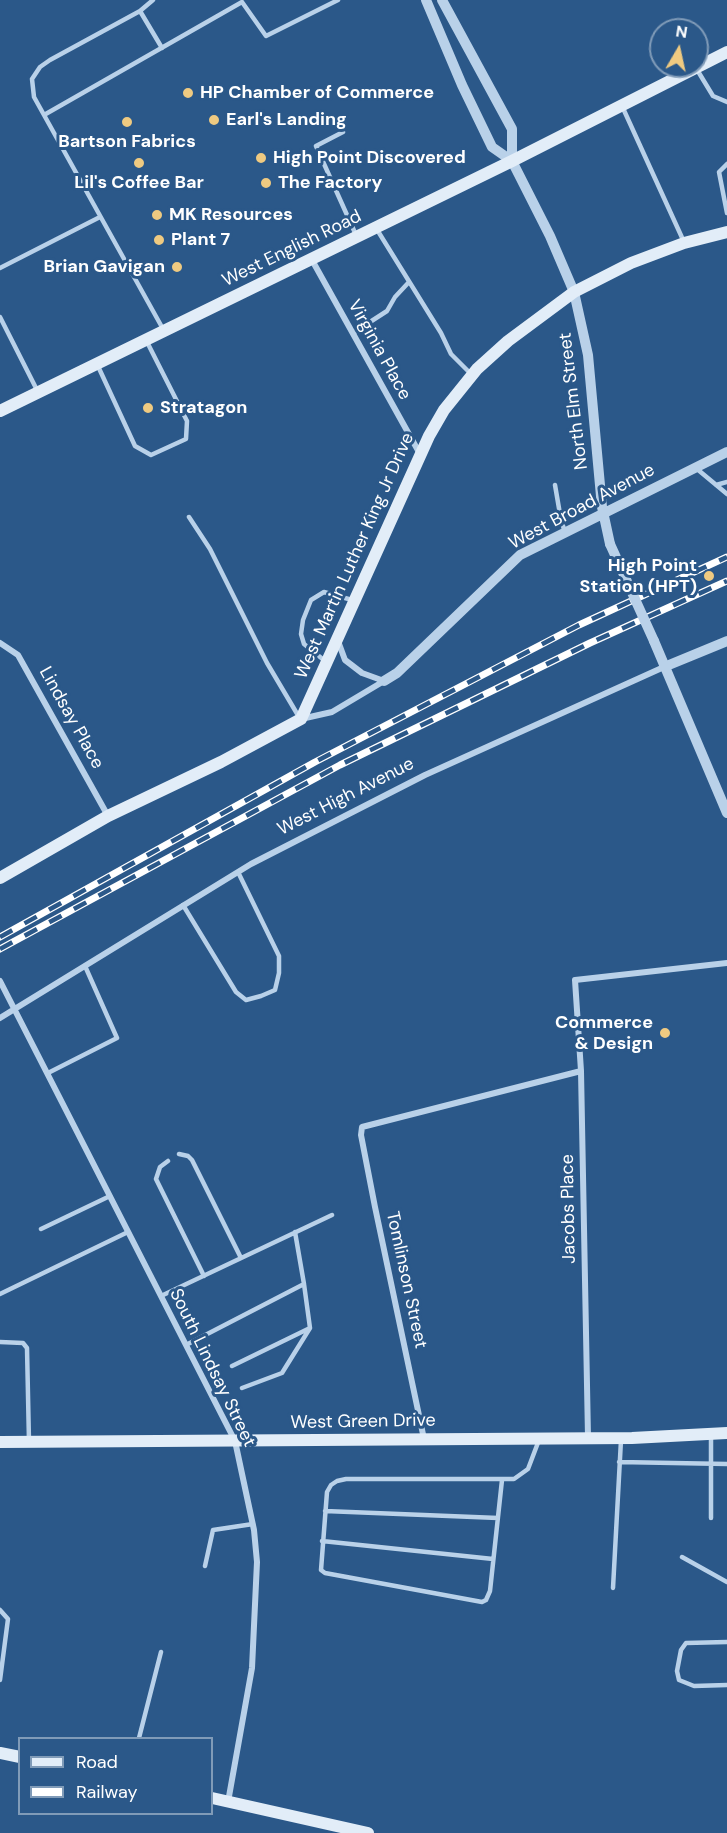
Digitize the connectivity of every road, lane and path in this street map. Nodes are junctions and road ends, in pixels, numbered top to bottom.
1 (153, 0) edge
2 (338, 0) edge
3 (426, 0) edge
4 (442, 0) edge
5 (140, 11) junction
6 (162, 48) junction
7 (727, 52) edge
8 (709, 61) edge
9 (677, 78) edge
10 (702, 78) edge
11 (727, 102) edge
12 (622, 106) junction
13 (44, 115) junction
14 (343, 132) dead end
15 (512, 161) junction
16 (727, 164) edge
17 (727, 213) edge
18 (100, 217) junction
19 (376, 228) junction
20 (727, 232) edge
21 (357, 237) junction
22 (684, 243) junction
23 (312, 260) junction
24 (0, 268) edge
25 (409, 282) junction
26 (574, 292) junction
27 (0, 317) edge
28 (164, 332) junction
29 (352, 333) junction
30 (146, 340) junction
31 (97, 364) junction
32 (472, 375) junction
33 (38, 392) junction
34 (0, 411) edge
35 (727, 452) edge
36 (420, 454) junction
37 (695, 467) junction
38 (727, 482) edge
39 (555, 484) dead end
40 (716, 485) junction
41 (727, 494) edge
42 (603, 514) junction
43 (189, 517) dead end
44 (565, 532) junction
45 (355, 600) junction
46 (337, 640) junction
47 (727, 641) edge
48 (0, 643) edge
49 (327, 662) junction
50 (664, 668) junction
51 (384, 681) junction
52 (301, 719) junction
53 (727, 813) edge
54 (108, 816) junction
55 (238, 872) junction
56 (0, 878) edge
57 (183, 905) junction
58 (727, 963) edge
59 (85, 966) junction
60 (0, 981) edge
61 (15, 1009) junction
62 (0, 1018) edge
63 (581, 1071) junction
64 (48, 1073) junction
65 (180, 1154) dead end
66 (168, 1161) dead end
67 (110, 1196) junction
68 (332, 1215) dead end
69 (41, 1229) dead end
70 (128, 1232) junction
71 (296, 1233) junction
72 (241, 1258) junction
73 (204, 1276) junction
74 (304, 1284) junction
75 (0, 1294) edge
76 (161, 1296) junction
77 (310, 1328) junction
78 (0, 1342) edge
79 (186, 1345) junction
80 (232, 1366) dead end
81 (242, 1388) dead end
82 (727, 1433) edge
83 (711, 1434) junction
84 (540, 1437) junction
85 (588, 1437) junction
86 (621, 1437) junction
87 (424, 1439) junction
88 (235, 1441) junction
89 (0, 1442) edge
90 (29, 1442) junction
91 (620, 1462) junction
92 (712, 1464) junction
93 (727, 1464) edge
94 (502, 1480) junction
95 (325, 1511) junction
96 (498, 1518) junction
97 (711, 1518) dead end
98 (253, 1524) junction
99 (322, 1540) junction
100 (682, 1557) dead end
101 (494, 1559) junction
102 (205, 1566) dead end
103 (727, 1582) edge
104 (613, 1588) dead end
105 (0, 1610) edge
106 (727, 1642) edge
107 (161, 1652) dead end
108 (0, 1680) edge
109 (727, 1685) edge
110 (139, 1737) edge
111 (0, 1753) edge
112 (18, 1757) edge
113 (213, 1798) edge
114 (228, 1802) junction
115 (368, 1833) edge

1 - 5 lane
2 - 6 lane
3 - 15 street, North Elm Street
4 - 15 street, North Elm Street
5 - 6 lane
5 - 13 lane
6 - 13 lane
7 - 8 main road, West English Road
9 - 12 main road, West English Road
10 - 11 lane
12 - 15 main road, West English Road
12 - 22 lane
13 - 18 lane
14 - 21 lane
15 - 19 main road, West English Road
15 - 26 street, North Elm Street
16 - 17 lane
18 - 24 lane
18 - 28 lane
19 - 21 main road, West English Road
19 - 25 lane
20 - 22 main road, West Martin Luther King Jr Drive
21 - 23 main road, West English Road
22 - 26 main road, West Martin Luther King Jr Drive
23 - 28 main road, West English Road
23 - 29 street, Virginia Place
25 - 29 lane
25 - 32 lane
26 - 32 main road, West Martin Luther King Jr Drive
26 - 42 street, North Elm Street
27 - 33 lane
28 - 30 main road, West English Road
29 - 36 street, Virginia Place
30 - 31 main road, West English Road
30 - 31 lane
31 - 33 main road, West English Road
32 - 36 main road, West Martin Luther King Jr Drive
33 - 34 main road, West English Road
35 - 37 street, West Broad Avenue
36 - 45 main road, West Martin Luther King Jr Drive
37 - 40 lane
37 - 42 street, West Broad Avenue
38 - 40 lane
39 - 44 lane
40 - 41 lane
42 - 44 street, West Broad Avenue
42 - 50 street, North Elm Street, bridge
43 - 52 lane
44 - 51 street, West Broad Avenue
45 - 46 main road, West Martin Luther King Jr Drive
45 - 49 lane
46 - 49 main road, West Martin Luther King Jr Drive
46 - 51 street
47 - 50 street, West High Avenue
48 - 54 street, Lindsay Place
49 - 52 main road, West Martin Luther King Jr Drive
50 - 53 street, North Elm Street
50 - 55 street, West High Avenue
51 - 52 street, West Broad Avenue
52 - 54 main road
54 - 56 main road
55 - 57 street, West High Avenue
55 - 57 lane
57 - 59 street, West High Avenue
58 - 63 street, Jacobs Place
59 - 61 street, West High Avenue
59 - 64 lane
60 - 61 street, South Lindsay Street
61 - 62 street, West High Avenue
61 - 64 street, South Lindsay Street
63 - 85 street, Jacobs Place
63 - 87 street, Tomlinson Street
64 - 67 street, South Lindsay Street
65 - 72 lane
66 - 73 lane
67 - 69 lane
67 - 70 street, South Lindsay Street
68 - 71 lane
70 - 75 lane
70 - 76 street, South Lindsay Street
71 - 72 lane
71 - 74 lane
72 - 73 lane
73 - 76 lane
74 - 77 lane
74 - 79 lane
76 - 79 street, South Lindsay Street
77 - 80 lane
77 - 81 lane
78 - 90 lane
79 - 88 street, South Lindsay Street
82 - 83 main road, West Green Drive
83 - 86 main road, West Green Drive
83 - 92 lane
84 - 85 main road, West Green Drive
84 - 87 main road, West Green Drive
84 - 94 lane
85 - 86 main road, West Green Drive
86 - 91 lane
87 - 88 main road, West Green Drive
88 - 90 main road, West Green Drive
88 - 98 street, South Lindsay Street
89 - 90 main road, West Green Drive
91 - 92 lane
91 - 104 lane
92 - 93 lane
92 - 97 lane
94 - 95 lane
94 - 96 lane
95 - 96 lane
95 - 99 lane
96 - 101 lane
98 - 102 lane
98 - 114 street, South Lindsay Street
99 - 101 lane
99 - 101 lane
100 - 103 lane
105 - 108 lane
106 - 109 lane
107 - 110 lane
111 - 112 main road
113 - 114 main road
114 - 115 main road

